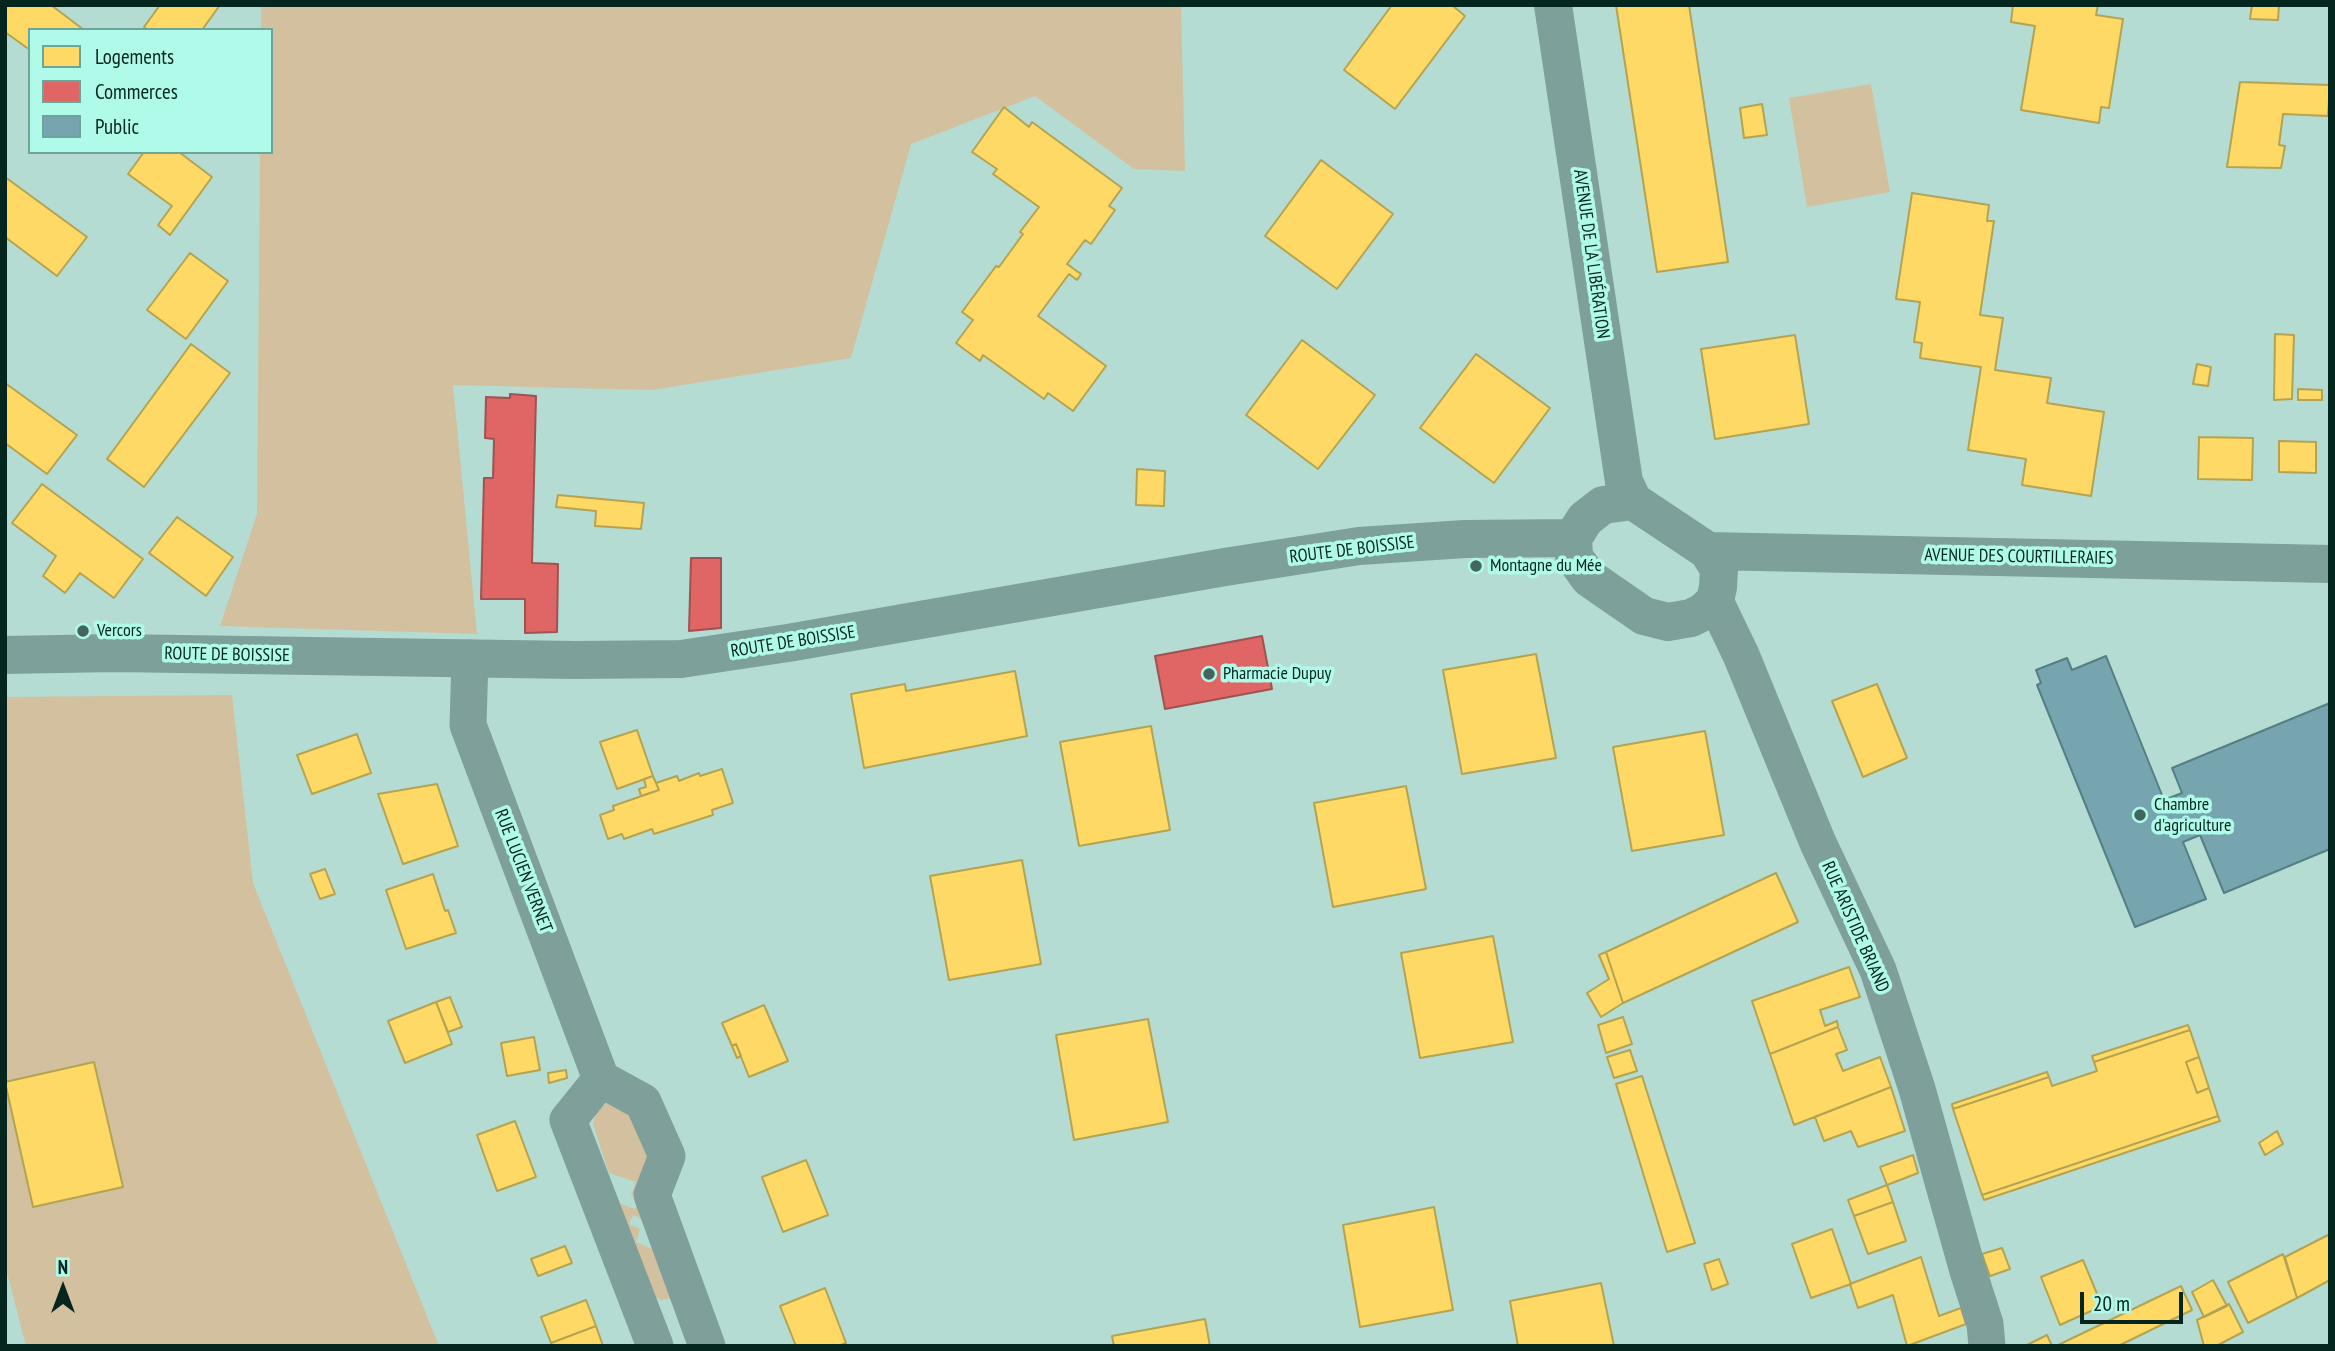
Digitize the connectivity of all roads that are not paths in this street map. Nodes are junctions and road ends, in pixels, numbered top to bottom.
1 (1553, 5) edge
2 (1633, 501) junction
3 (1573, 538) junction
4 (1708, 551) junction
5 (2330, 564) edge
6 (1714, 601) junction
7 (5, 655) edge
8 (470, 658) junction
9 (601, 1079) junction
10 (655, 1346) edge
11 (707, 1346) edge
12 (1987, 1346) edge

1 - 2 street, AVENUE DE LA LIBÉRATION
2 - 3 street
2 - 4 street
3 - 6 street
3 - 8 street, ROUTE DE BOISSISE
4 - 5 street, AVENUE DES COURTILLERAIES
4 - 6 street
6 - 12 street, RUE ARISTIDE BRIAND
7 - 8 street, ROUTE DE BOISSISE
8 - 9 street, RUE LUCIEN VERNET
9 - 10 street
9 - 11 street

